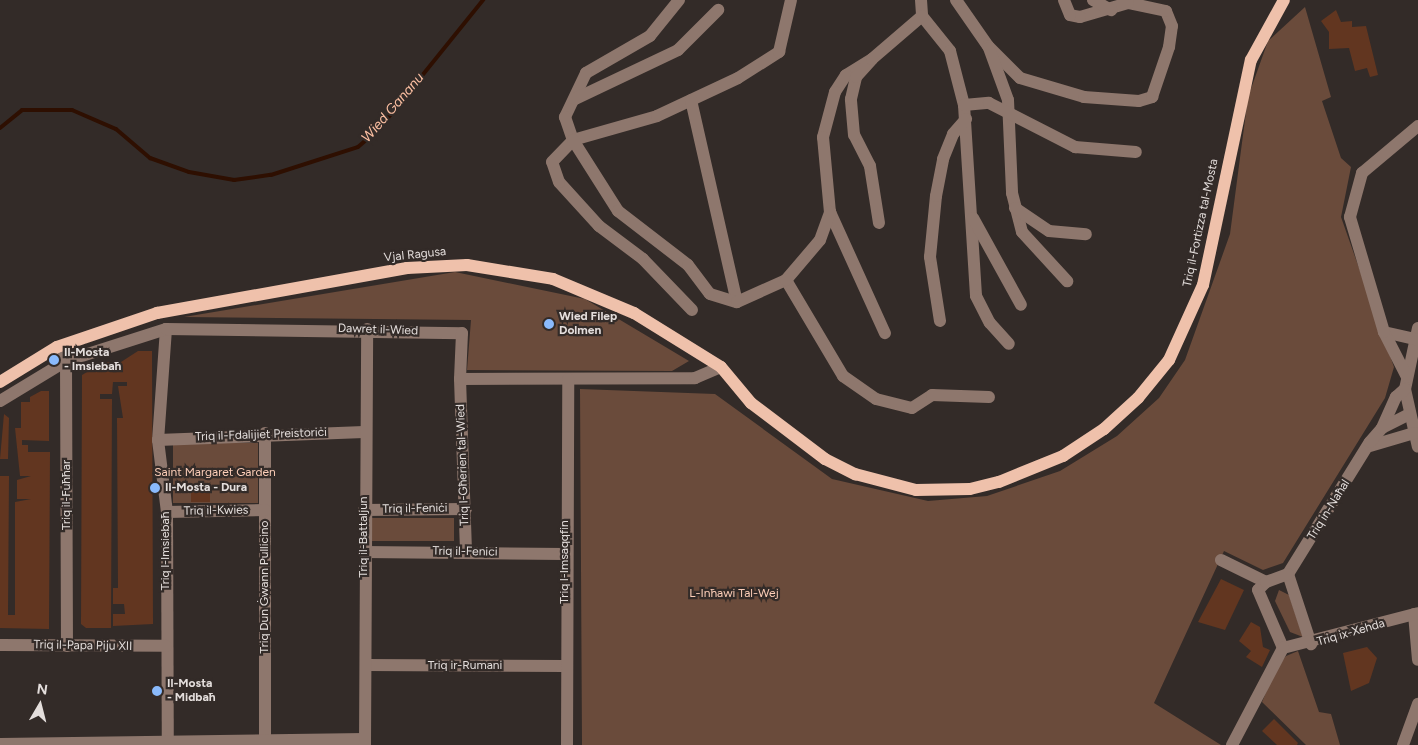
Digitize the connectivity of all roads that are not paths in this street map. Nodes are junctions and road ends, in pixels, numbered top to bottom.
1 (679, 0) edge
2 (791, 0) edge
3 (921, 0) edge
4 (956, 0) edge
5 (1064, 0) edge
6 (1093, 0) edge
7 (1284, 0) edge
8 (718, 10) dead end
9 (1111, 10) junction
10 (922, 16) junction
11 (988, 46) junction
12 (872, 59) junction
13 (575, 99) junction
14 (691, 100) junction
15 (964, 105) junction
16 (1008, 111) junction
17 (966, 119) junction
18 (1418, 126) edge
19 (573, 140) junction
20 (1136, 152) dead end
21 (1015, 208) junction
22 (830, 212) junction
23 (973, 218) junction
24 (879, 223) dead end
25 (1086, 234) dead end
26 (786, 280) junction
27 (1067, 281) dead end
28 (737, 302) junction
29 (1021, 305) dead end
30 (692, 310) dead end
31 (940, 321) dead end
32 (166, 329) junction
33 (367, 329) junction
34 (885, 332) dead end
35 (1384, 332) junction
36 (1416, 334) edge
37 (1008, 344) dead end
38 (57, 347) junction
39 (66, 361) junction
40 (721, 367) junction
41 (460, 379) junction
42 (568, 379) junction
43 (0, 382) edge
44 (1406, 383) junction
45 (989, 397) dead end
46 (0, 400) edge
47 (1408, 415) junction
48 (1382, 428) junction
49 (364, 432) junction
50 (265, 433) junction
51 (1414, 433) junction
52 (158, 440) junction
53 (798, 441) joint
54 (1370, 446) junction
55 (1418, 447) edge
56 (466, 509) junction
57 (265, 510) junction
58 (364, 510) junction
59 (167, 512) junction
60 (466, 551) junction
61 (364, 552) junction
62 (565, 554) junction
63 (1221, 560) dead end
64 (1288, 574) junction
65 (1266, 582) junction
66 (1416, 614) edge
67 (1311, 644) junction
68 (0, 645) edge
69 (68, 646) junction
70 (166, 646) junction
71 (1283, 648) junction
72 (1418, 660) edge
73 (366, 665) junction
74 (565, 666) junction
75 (1418, 704) edge
76 (265, 740) junction
77 (365, 742) edge
78 (291, 743) edge
79 (0, 744) edge
80 (168, 744) edge
81 (182, 744) edge
82 (568, 745) edge
83 (1232, 745) edge
84 (1403, 745) edge

1 - 13 street
2 - 14 street
3 - 10 street
4 - 11 street
5 - 9 street
6 - 9 street
7 - 53 main road, Triq il-Fortizza tal-Mosta
8 - 13 street
9 - 11 street
10 - 12 street
10 - 15 street
11 - 16 street
12 - 22 street
12 - 24 street
13 - 19 street
14 - 19 street
14 - 28 street
15 - 16 street
15 - 17 street
16 - 20 street
16 - 21 street
17 - 23 street
17 - 31 street
18 - 35 street
19 - 28 street
19 - 30 street
21 - 25 street
21 - 27 street
22 - 26 street
22 - 34 street
23 - 29 street
23 - 37 street
26 - 28 street
26 - 45 street
32 - 33 street, Dawret il-Wied
32 - 39 street, Dawret il-Wied
32 - 52 street, Triq l-Imsiebaħ
33 - 41 street, Dawret il-Wied
33 - 49 street, Triq il-Battaljun
35 - 36 street
35 - 44 street
36 - 44 street
38 - 39 street
38 - 40 main road, Vjal Ragusa
38 - 43 main road, Vjal Ragusa
39 - 46 street, Dawret il-Wied
39 - 69 street, Triq il-Fuħħar
40 - 42 street
40 - 53 main road, Vjal Ragusa
41 - 42 street
41 - 56 street, Triq l-Għerien tal-Wied
42 - 62 street, Triq l-Imsaqqfin
44 - 47 street
44 - 48 street, Triq in-Naħal
47 - 48 street, Triq in-Naħal
47 - 51 street
48 - 54 street, Triq in-Naħal
49 - 50 street, Triq il-Fdalijiet Preistoriċi
49 - 58 street, Triq il-Battaljun
50 - 52 street, Triq il-Fdalijiet Preistoriċi
50 - 57 street, Triq Dun Ġwann Pullicino
51 - 54 street
51 - 55 street
52 - 59 street, Triq l-Imsiebaħ
54 - 64 street, Triq in-Naħal
56 - 58 street, Triq il-Feniċi
56 - 60 street, Triq l-Għerien tal-Wied
57 - 59 street, Triq il-Kwies
57 - 76 street, Triq Dun Ġwann Pullicino
58 - 61 street, Triq il-Battaljun
59 - 70 street, Triq l-Imsiebaħ
60 - 61 street, Triq il-Fenici
60 - 62 street, Triq il-Fenici
61 - 73 street, Triq il-Battaljun
62 - 74 street, Triq l-Imsaqqfin
63 - 65 street
64 - 65 street
64 - 67 street
65 - 71 street
66 - 67 street, Triq ix-Xehda
66 - 72 street
67 - 71 street, Triq ix-Xehda
68 - 69 street, Triq il-Papa Piju XII
69 - 70 street, Triq il-Papa Piju XII
70 - 80 street, Triq l-Imsiebaħ
71 - 83 street
73 - 74 street, Triq ir-Rumani
73 - 77 street, Triq il-Battaljun
74 - 82 street, Triq l-Imsaqqfin
75 - 84 street
76 - 78 street
76 - 81 street
77 - 78 street
79 - 80 street
80 - 81 street

